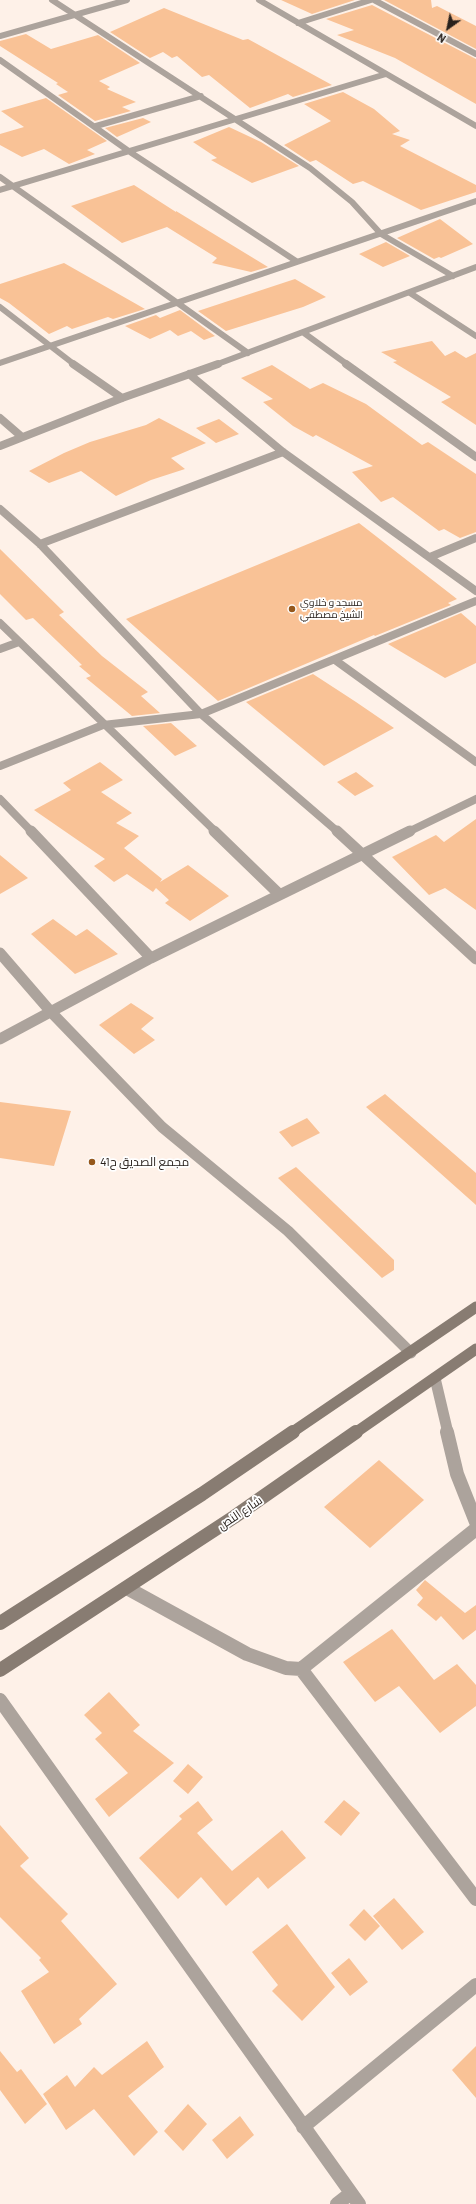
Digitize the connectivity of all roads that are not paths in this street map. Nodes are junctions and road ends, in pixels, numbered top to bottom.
1 (52, 0) edge
2 (127, 0) edge
3 (259, 0) edge
4 (371, 0) edge
5 (374, 0) edge
6 (74, 15) junction
7 (298, 23) junction
8 (0, 36) edge
9 (476, 54) edge
10 (0, 60) edge
11 (386, 74) junction
12 (201, 96) junction
13 (238, 119) junction
14 (96, 126) junction
15 (476, 126) edge
16 (130, 152) junction
17 (0, 177) edge
18 (14, 186) junction
19 (0, 190) edge
20 (476, 201) edge
21 (381, 234) junction
22 (296, 261) junction
23 (476, 267) edge
24 (453, 276) junction
25 (410, 293) junction
26 (175, 302) junction
27 (0, 307) edge
28 (304, 333) junction
29 (476, 336) edge
30 (48, 346) junction
31 (248, 354) junction
32 (0, 363) edge
33 (189, 374) junction
34 (122, 398) junction
35 (0, 418) edge
36 (22, 437) junction
37 (0, 446) edge
38 (283, 452) junction
39 (476, 457) edge
40 (0, 509) edge
41 (476, 538) edge
42 (40, 544) junction
43 (430, 557) junction
44 (476, 591) edge
45 (476, 601) edge
46 (0, 623) edge
47 (19, 642) junction
48 (0, 649) edge
49 (335, 660) junction
50 (201, 714) junction
51 (103, 725) junction
52 (476, 762) edge
53 (0, 766) edge
54 (0, 799) edge
55 (476, 799) edge
56 (363, 854) junction
57 (279, 894) junction
58 (0, 953) edge
59 (151, 958) junction
60 (476, 959) edge
61 (51, 1012) junction
62 (0, 1039) edge
63 (476, 1307) edge
64 (476, 1349) edge
65 (412, 1353) junction
66 (435, 1378) junction
67 (476, 1522) edge
68 (476, 1529) edge
69 (126, 1588) junction
70 (0, 1623) edge
71 (301, 1669) junction
72 (0, 1670) edge
73 (0, 1700) edge
74 (476, 1899) edge
75 (476, 1985) edge
76 (303, 2127) junction
77 (355, 2198) edge
78 (337, 2204) edge

1 - 6 street
2 - 6 street
3 - 7 street
4 - 7 street
5 - 9 street
6 - 8 street
6 - 12 street
7 - 11 street
10 - 14 street
11 - 13 street
11 - 15 street
12 - 13 street
12 - 14 street
13 - 16 street
13 - 21 street
14 - 16 street
16 - 18 street
16 - 22 street
17 - 18 street
18 - 19 street
18 - 26 street
20 - 21 street
21 - 22 street
21 - 24 street
22 - 26 street
23 - 24 street
24 - 25 street
25 - 28 street
25 - 29 street
26 - 30 street
26 - 31 street
27 - 30 street
28 - 31 street
28 - 39 street
30 - 32 street
30 - 34 street
31 - 33 street
33 - 34 street
33 - 38 street
34 - 36 street
35 - 36 street
36 - 37 street
38 - 42 street
38 - 43 street
40 - 42 street
41 - 43 street
42 - 50 street
43 - 44 street
45 - 49 street
46 - 47 street
47 - 48 street
47 - 51 street
49 - 50 street
49 - 52 street
50 - 51 street
50 - 56 street
51 - 53 street
51 - 57 street
54 - 59 street
55 - 56 street
56 - 57 street
56 - 60 street
57 - 59 street
58 - 61 street
59 - 61 street
61 - 62 street
61 - 65 street
63 - 65 main road
64 - 66 main road, شارع النص
65 - 70 main road
66 - 67 street
66 - 69 main road, شارع النص
68 - 71 street
69 - 71 street
69 - 72 main road, شارع النص
71 - 74 street
73 - 76 street
75 - 76 street
76 - 77 street
77 - 78 street

